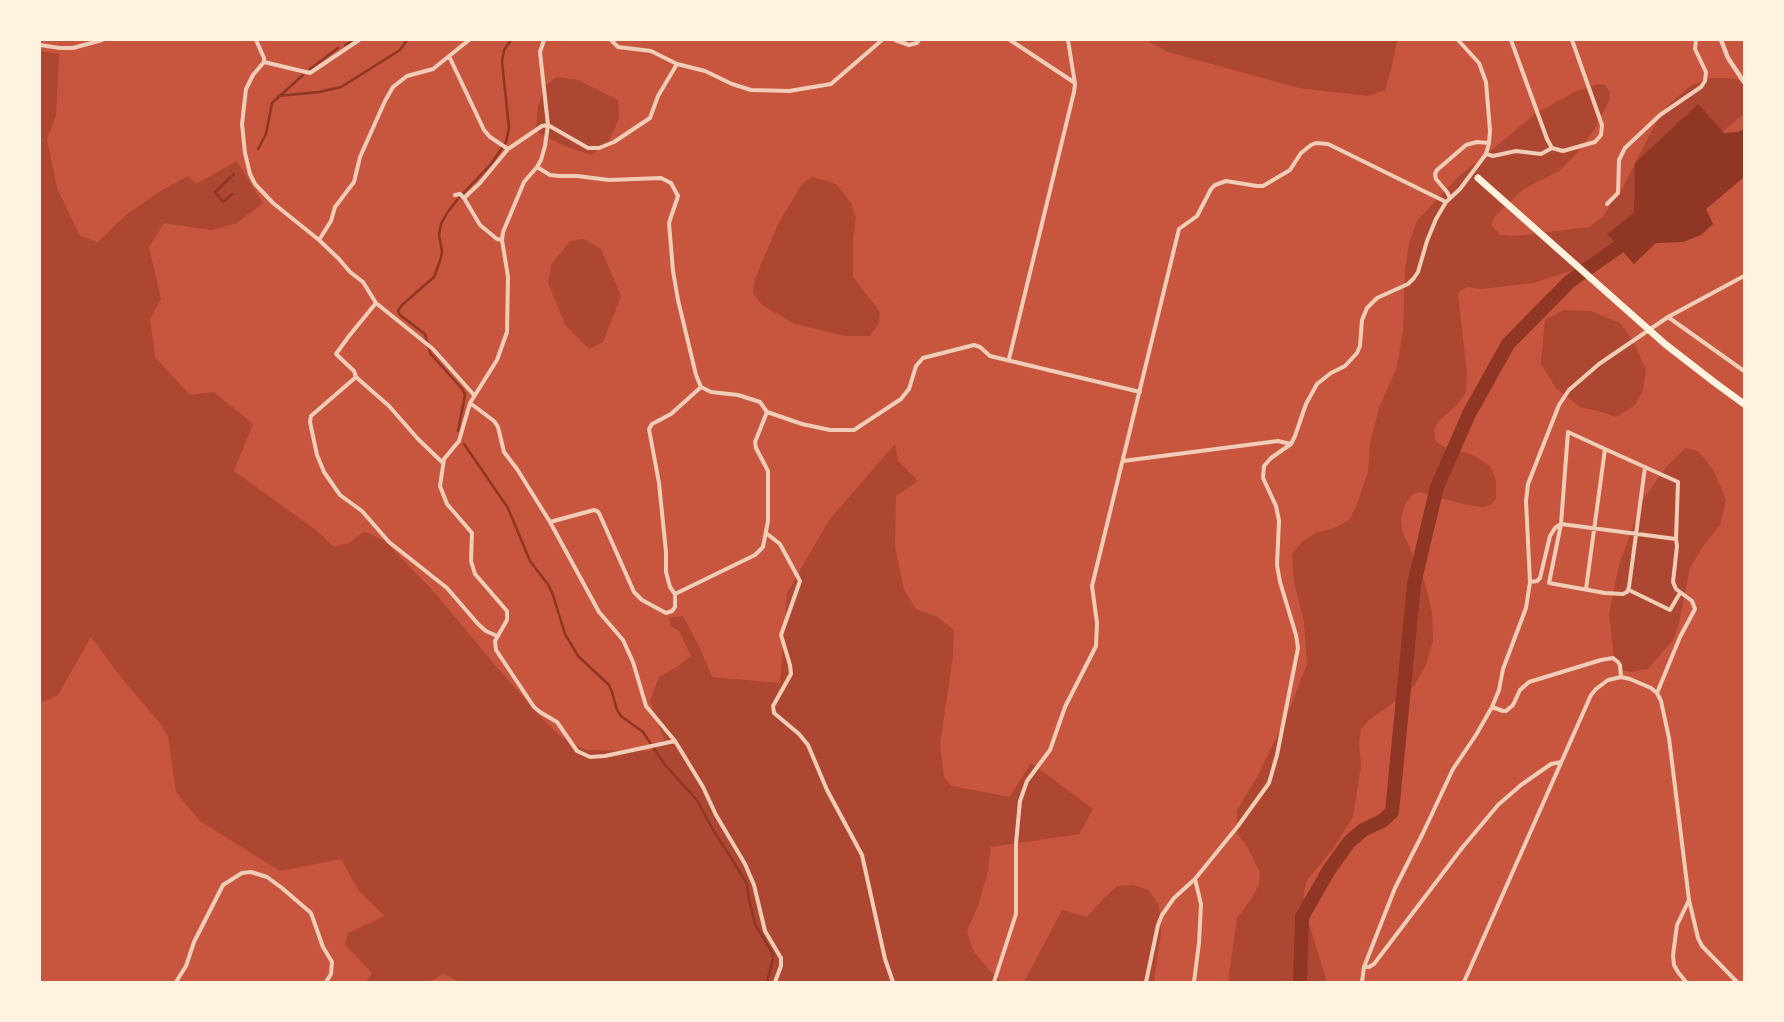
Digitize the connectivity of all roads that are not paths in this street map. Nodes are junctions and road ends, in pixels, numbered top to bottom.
1 (102, 40) edge
2 (256, 40) edge
3 (359, 40) edge
4 (469, 40) edge
5 (544, 40) edge
6 (611, 40) edge
7 (882, 40) edge
8 (895, 40) edge
9 (918, 40) edge
10 (1010, 40) edge
11 (1068, 40) edge
12 (1458, 40) edge
13 (1511, 40) edge
14 (1572, 40) edge
15 (1696, 40) edge
16 (1721, 40) edge
17 (40, 45) edge
18 (449, 56) junction
19 (264, 62) junction
20 (677, 64) junction
21 (1744, 82) edge
22 (1075, 84) junction
23 (548, 125) junction
24 (1489, 143) junction
25 (505, 147) junction
26 (1552, 148) junction
27 (1486, 154) junction
28 (537, 167) junction
29 (1478, 178) dead end
30 (1448, 200) junction
31 (1607, 204) dead end
32 (319, 240) junction
33 (502, 240) junction
34 (1744, 276) edge
35 (376, 302) junction
36 (1668, 317) junction
37 (1009, 359) junction
38 (1744, 371) edge
39 (356, 377) junction
40 (701, 388) junction
41 (1140, 392) junction
42 (474, 395) junction
43 (470, 403) junction
44 (1744, 404) edge
45 (767, 412) junction
46 (1291, 444) junction
47 (1605, 449) junction
48 (1123, 461) junction
49 (443, 463) junction
50 (1645, 467) junction
51 (550, 522) junction
52 (1560, 524) junction
53 (1594, 528) junction
54 (766, 533) junction
55 (1636, 534) junction
56 (1676, 539) junction
57 (1530, 582) junction
58 (1586, 589) junction
59 (1629, 590) junction
60 (1680, 593) junction
61 (676, 594) junction
62 (496, 636) junction
63 (1621, 677) junction
64 (1657, 693) junction
65 (1492, 707) junction
66 (675, 741) junction
67 (1561, 762) junction
68 (1195, 879) junction
69 (1689, 900) junction
70 (1364, 967) junction
71 (176, 982) edge
72 (326, 982) edge
73 (775, 982) edge
74 (893, 982) edge
75 (994, 982) edge
76 (1146, 982) edge
77 (1194, 982) edge
78 (1362, 982) edge
79 (1464, 982) edge
80 (1686, 982) edge
81 (1737, 982) edge

1 - 17 street
2 - 19 street
3 - 19 street
4 - 18 street
5 - 23 street
6 - 20 street
7 - 20 street
8 - 9 street
10 - 22 street
11 - 22 street
12 - 24 street
13 - 26 street
14 - 26 street
15 - 31 street
16 - 21 street
18 - 25 street
18 - 32 street
19 - 32 street
20 - 23 street
22 - 37 street
23 - 25 street
23 - 28 street
24 - 27 street
24 - 30 street
25 - 33 street
26 - 27 street
27 - 30 street
28 - 33 street
28 - 40 street
29 - 44 highway
30 - 41 street
30 - 46 street
32 - 35 street
33 - 42 street
34 - 36 street
35 - 39 street
35 - 42 street
36 - 38 street
36 - 57 street
37 - 41 street
37 - 45 street
39 - 49 street
39 - 62 street
40 - 45 street
40 - 61 street
41 - 48 street
42 - 43 street
43 - 49 street
43 - 51 street
45 - 54 street
46 - 48 street
46 - 68 street
47 - 50 street
47 - 52 street
47 - 53 street
48 - 75 street
49 - 62 street
50 - 55 street
50 - 56 street
51 - 61 street
51 - 66 street
52 - 53 street
52 - 57 street
52 - 58 street
53 - 55 street
53 - 58 street
54 - 61 street
54 - 74 street
55 - 56 street
55 - 59 street
56 - 60 street
57 - 65 street
58 - 59 street
59 - 60 street
60 - 64 street
62 - 66 street
63 - 64 street
63 - 65 street
63 - 67 street
64 - 69 street
65 - 70 street
66 - 73 street
67 - 70 street
67 - 79 street
68 - 76 street
68 - 77 street
69 - 80 street
69 - 81 street
70 - 78 street
71 - 72 street

